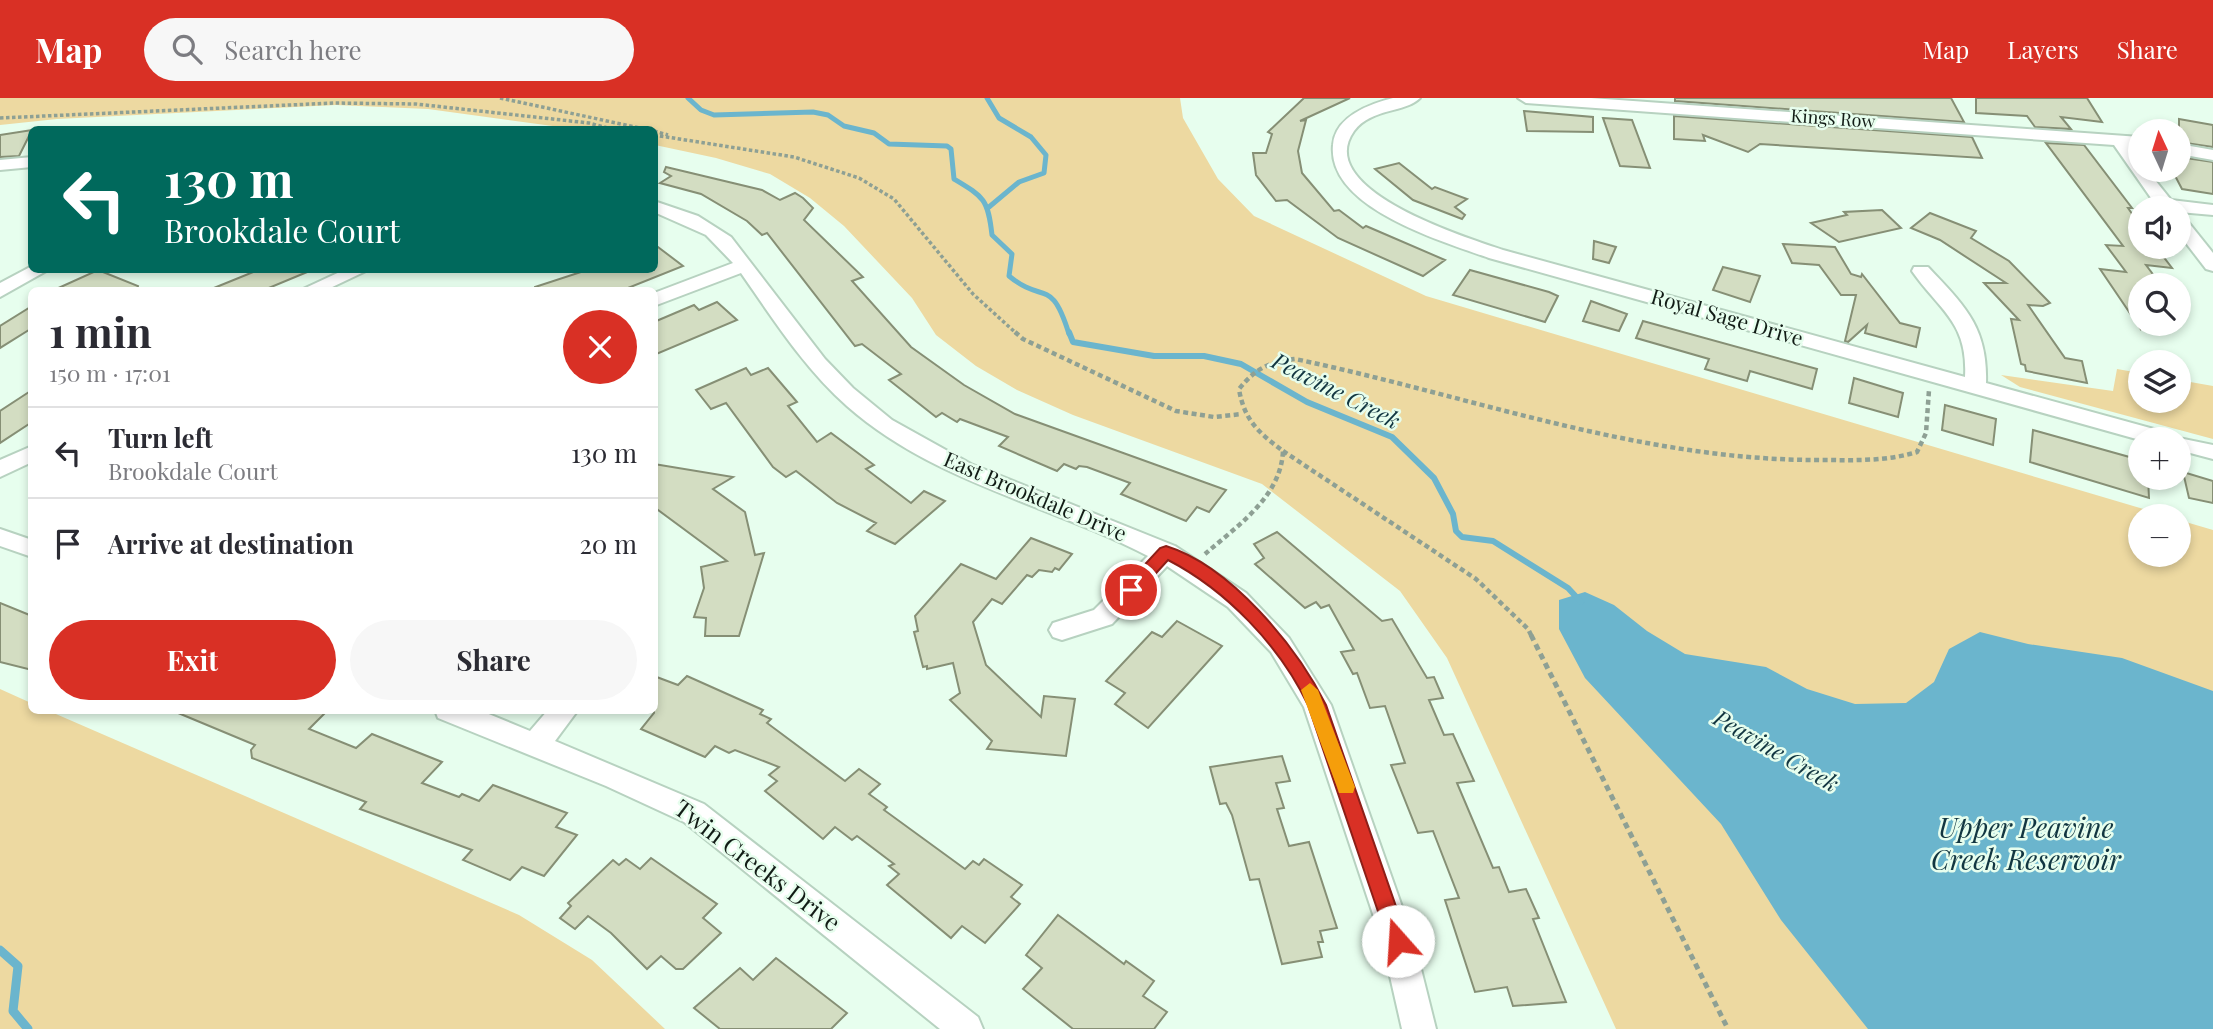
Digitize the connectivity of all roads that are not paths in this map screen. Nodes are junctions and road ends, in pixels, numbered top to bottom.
1 (1412, 98) edge
2 (1527, 98) edge
3 (2119, 139) junction
4 (2128, 140) edge
5 (2191, 151) edge
6 (2213, 155) edge
7 (28, 162) edge
8 (0, 164) edge
9 (2158, 196) edge
10 (658, 207) edge
11 (2191, 208) edge
12 (2213, 210) edge
13 (2191, 237) edge
14 (744, 265) junction
15 (2213, 265) edge
16 (1921, 271) dead end
17 (33, 273) edge
18 (352, 273) edge
19 (319, 287) edge
20 (0, 291) edge
21 (658, 298) edge
22 (1975, 387) junction
23 (2128, 429) edge
24 (2191, 446) edge
25 (2213, 452) edge
26 (28, 455) edge
27 (0, 469) edge
28 (0, 537) edge
29 (28, 548) edge
30 (1166, 552) junction
31 (1062, 630) dead end
32 (458, 714) edge
33 (561, 714) edge
34 (535, 744) junction
35 (966, 1029) edge
36 (1419, 1029) edge

1 - 22 street, Royal Sage Drive
2 - 3 street, Kings Row
3 - 4 street, Kings Row
3 - 9 street
5 - 6 street
7 - 8 street
10 - 14 street, East Brookdale Drive
11 - 12 street
13 - 15 street
14 - 21 street
14 - 30 street, East Brookdale Drive
16 - 22 street
17 - 20 street
18 - 19 street
22 - 23 street, Royal Sage Drive
24 - 25 street
26 - 27 street
28 - 29 street
30 - 31 street
30 - 36 street, East Brookdale Drive
32 - 34 street, Twin Creeks Drive
33 - 34 street
34 - 35 street, Twin Creeks Drive

